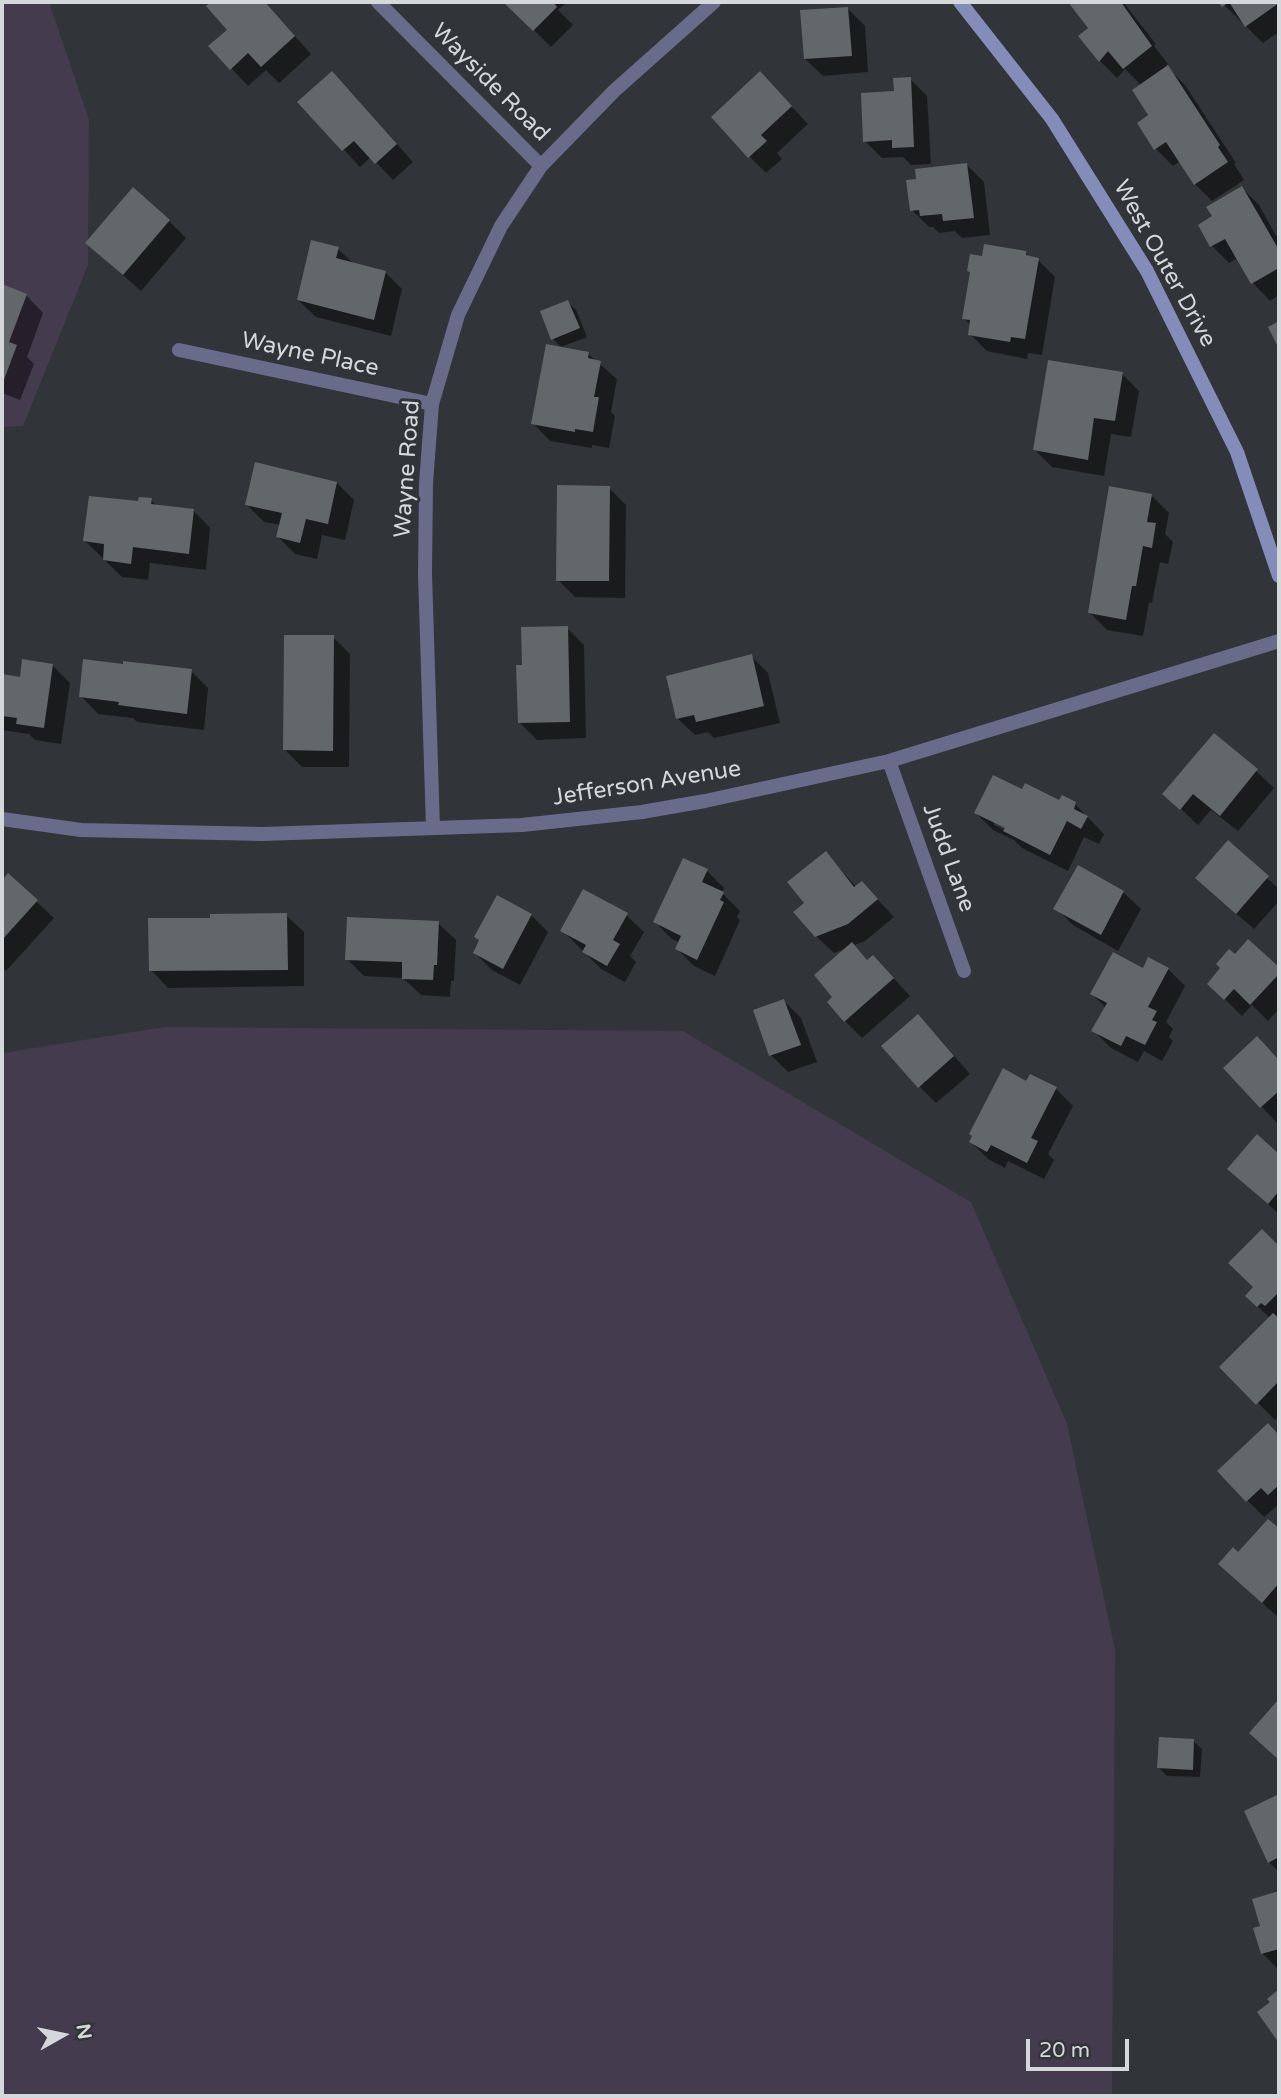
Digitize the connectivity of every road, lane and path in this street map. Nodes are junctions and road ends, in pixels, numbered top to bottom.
1 (378, 2) edge
2 (713, 2) edge
3 (960, 2) edge
4 (541, 166) junction
5 (179, 350) dead end
6 (432, 404) junction
7 (1279, 576) edge
8 (1279, 641) edge
9 (889, 761) junction
10 (2, 819) edge
11 (433, 828) junction
12 (964, 971) dead end

1 - 4 street, Wayside Road
2 - 4 street, Wayne Road
3 - 7 street, West Outer Drive
4 - 6 street, Wayne Road
5 - 6 street, Wayne Place
6 - 11 street, Wayne Road
8 - 9 street, Jefferson Avenue
9 - 11 street, Jefferson Avenue
9 - 12 street, Judd Lane
10 - 11 street, Jefferson Avenue

